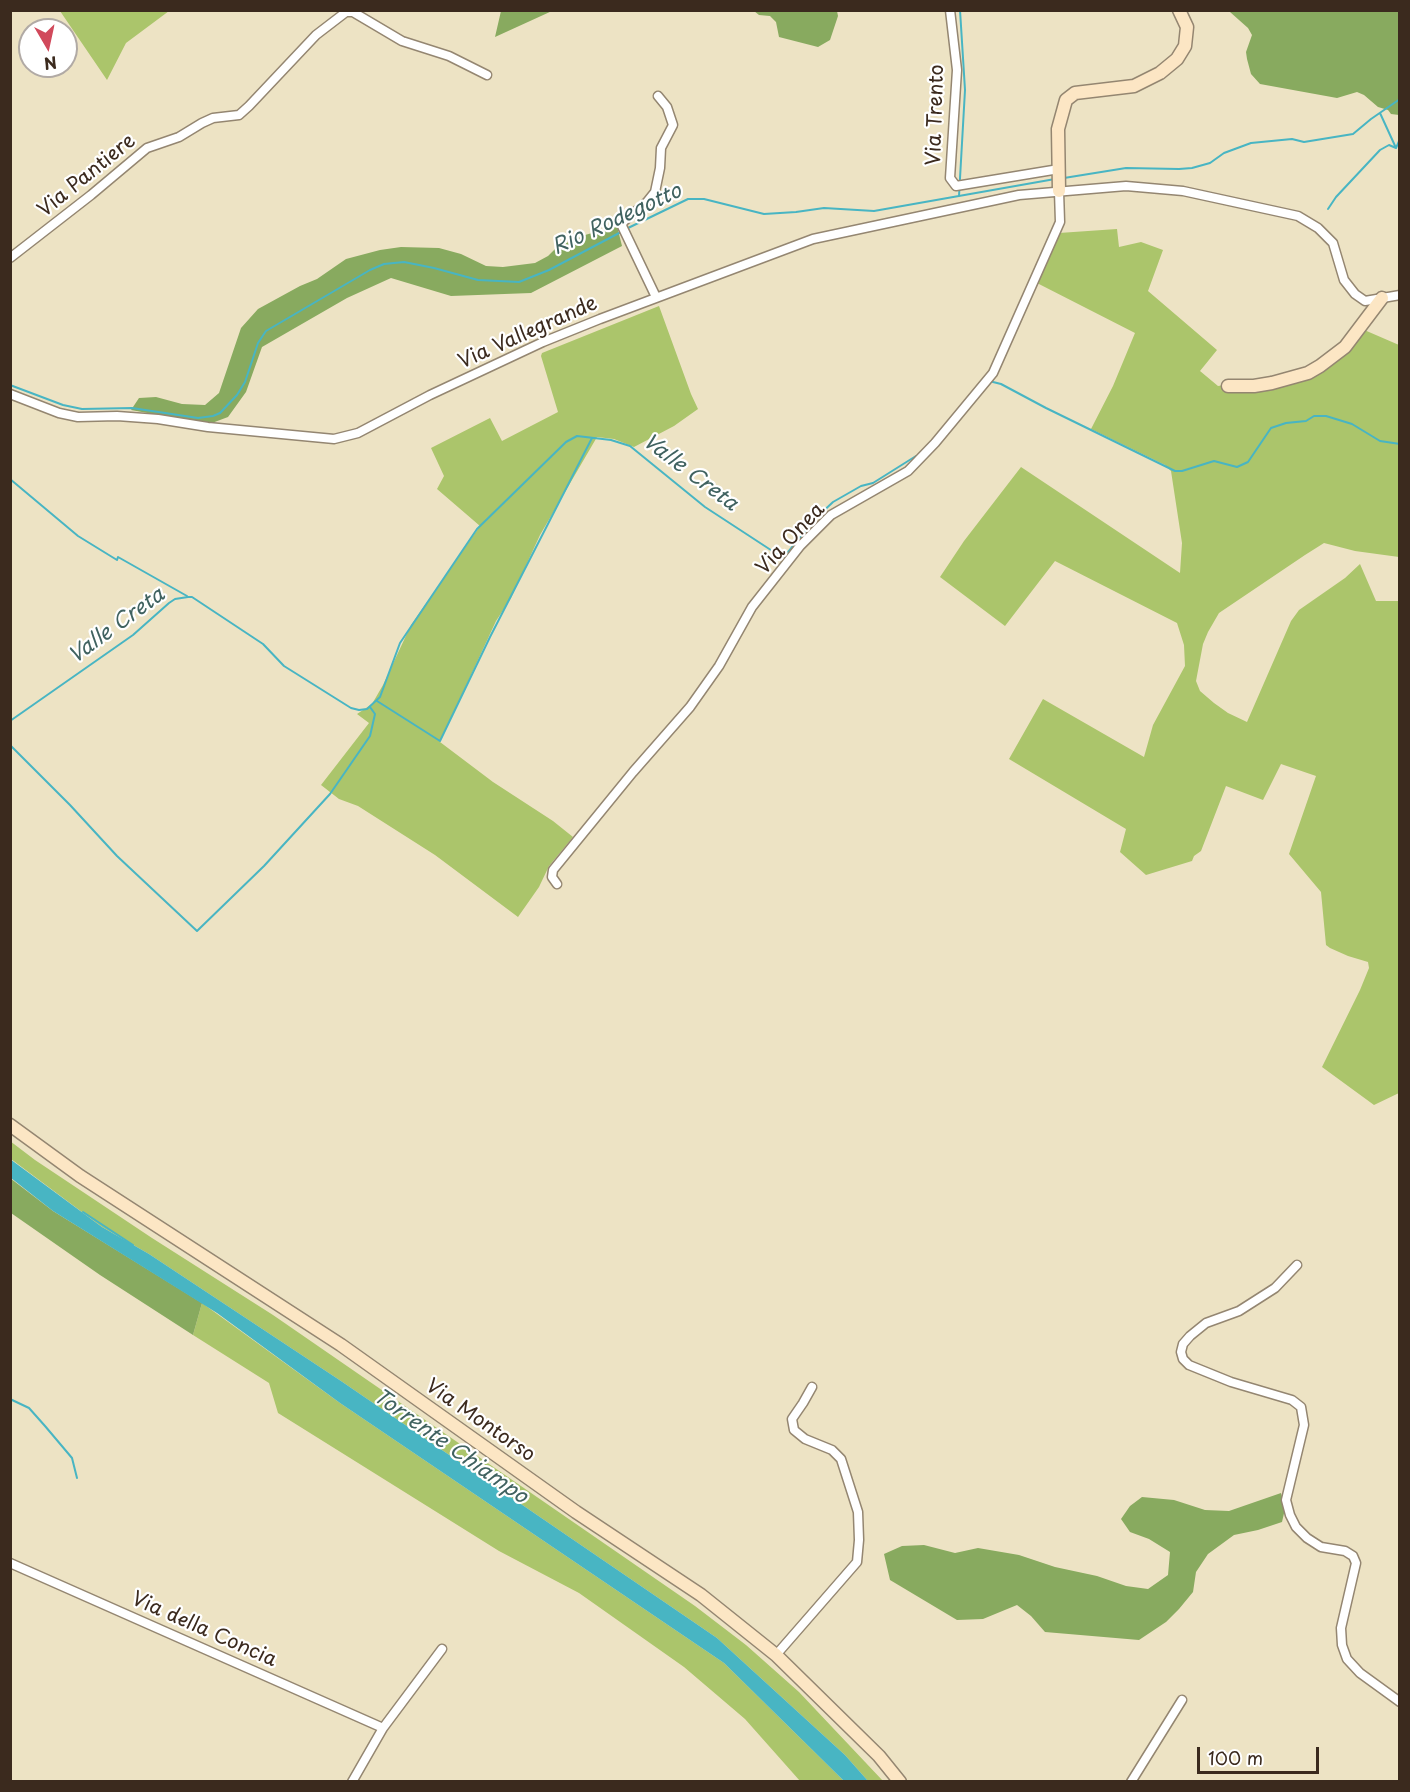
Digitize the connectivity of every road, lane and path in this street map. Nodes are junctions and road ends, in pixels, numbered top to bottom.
1 (950, 10) edge
2 (1179, 10) edge
3 (487, 75) dead end
4 (658, 96) dead end
5 (1059, 180) junction
6 (10, 258) edge
7 (1400, 295) edge
8 (656, 297) junction
9 (1382, 298) junction
10 (1228, 386) dead end
11 (10, 394) edge
12 (557, 884) dead end
13 (10, 1125) edge
14 (1297, 1265) dead end
15 (812, 1387) dead end
16 (10, 1563) edge
17 (442, 1649) dead end
18 (776, 1655) junction
19 (1182, 1700) dead end
20 (1400, 1702) edge
21 (383, 1728) junction
22 (352, 1782) edge
23 (900, 1782) edge
24 (1131, 1782) edge

1 - 5 street, Via Trento
2 - 5 main road
3 - 6 street, Via Pantiere
4 - 8 street
5 - 8 street, Via Vallegrande
5 - 9 street
5 - 12 street, Via Onea
7 - 9 street
8 - 11 street, Via Vallegrande
9 - 10 main road
13 - 18 main road, Via Montorso
14 - 20 street
15 - 18 street
16 - 21 street, Via della Concia
17 - 21 street
18 - 23 main road, Via Montorso
19 - 24 street
21 - 22 street

